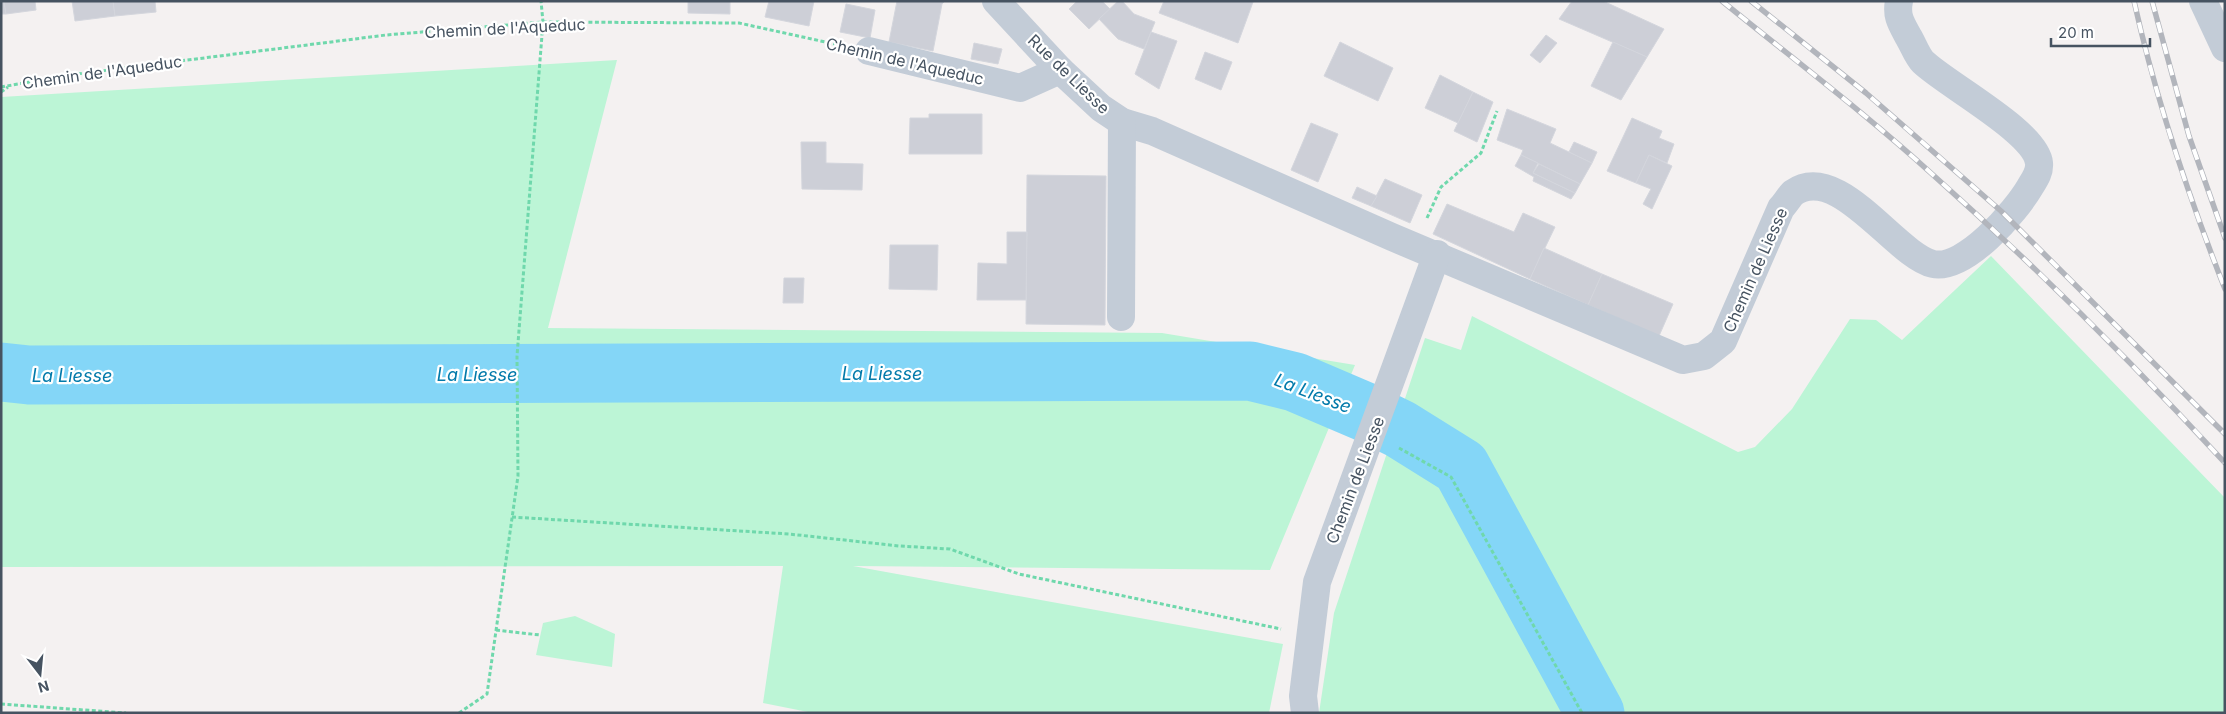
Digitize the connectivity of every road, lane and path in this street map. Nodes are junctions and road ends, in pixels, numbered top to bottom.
1 (541, 1) edge
2 (996, 1) edge
3 (1899, 1) edge
4 (2203, 1) edge
5 (543, 22) junction
6 (2225, 48) edge
7 (869, 51) joint
8 (1060, 70) junction
9 (10, 85) junction
10 (1, 87) edge
11 (1, 92) edge
12 (1497, 111) dead end
13 (1122, 122) junction
14 (1152, 131) joint
15 (1425, 250) junction
16 (1121, 317) dead end
17 (1371, 435) junction
18 (512, 517) junction
19 (496, 630) junction
20 (540, 635) dead end
21 (1309, 635) junction
22 (1, 704) edge
23 (126, 713) edge
24 (459, 713) edge
25 (1305, 713) edge
26 (1582, 713) edge

1 - 5 path
2 - 8 street, Rue de Liesse
3 - 15 street, Chemin de Liesse
4 - 6 street
5 - 7 path, Chemin de l'Aqueduc
5 - 9 path, Chemin de l'Aqueduc
5 - 18 path
7 - 8 street, Chemin de l'Aqueduc
8 - 13 street, Rue de Liesse
9 - 10 path, Chemin de l'Aqueduc
9 - 11 path
12 - 15 path
13 - 14 street, Rue de Liesse
13 - 16 street
14 - 15 street, Chemin de Liesse
15 - 17 street, Chemin de Liesse
17 - 21 street, Chemin de Liesse
17 - 26 path
18 - 19 path
18 - 21 path
19 - 20 path
19 - 24 path
21 - 25 street, Chemin de Liesse
22 - 23 path

